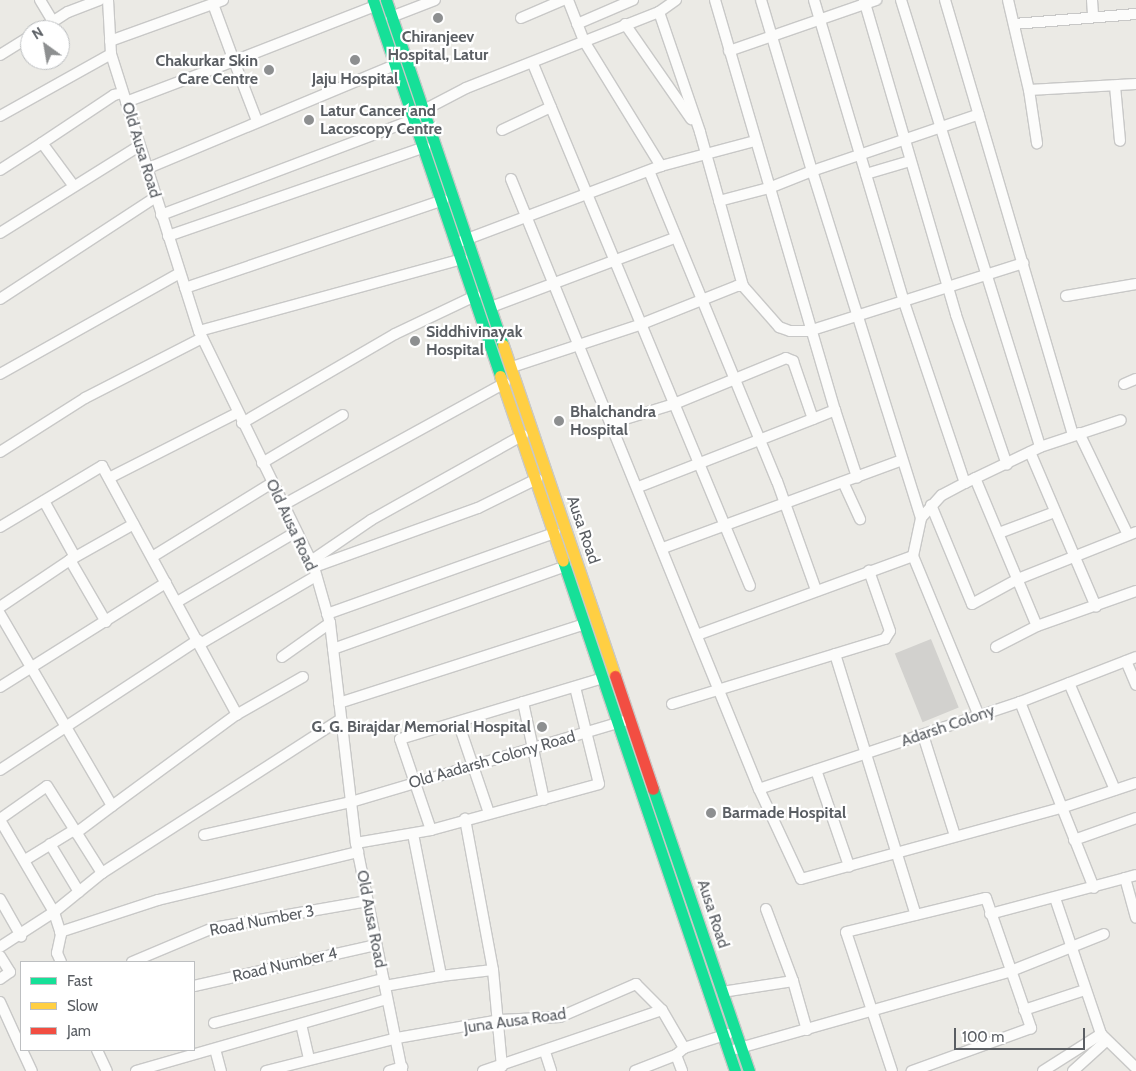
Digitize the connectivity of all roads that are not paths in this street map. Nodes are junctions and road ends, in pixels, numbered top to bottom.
1 (40, 0) edge
2 (100, 0) edge
3 (108, 0) edge
4 (386, 0) edge
5 (435, 0) edge
6 (563, 0) edge
7 (568, 0) edge
8 (633, 0) edge
9 (676, 0) edge
10 (715, 0) edge
11 (761, 0) edge
12 (814, 0) edge
13 (876, 0) edge
14 (902, 0) edge
15 (945, 0) edge
16 (1008, 0) edge
17 (1092, 0) edge
18 (218, 2) edge
19 (865, 2) edge
20 (374, 3) edge
21 (659, 12) junction
22 (1092, 14) junction
23 (1136, 14) edge
24 (391, 17) junction
25 (521, 18) dead end
26 (819, 18) junction
27 (52, 20) edge
28 (57, 20) edge
29 (577, 24) junction
30 (625, 24) junction
31 (1014, 24) junction
32 (772, 36) junction
33 (110, 41) junction
34 (584, 41) junction
35 (20, 42) edge
36 (729, 51) junction
37 (0, 54) edge
38 (111, 54) junction
39 (234, 61) junction
40 (533, 64) junction
41 (395, 65) junction
42 (1136, 84) edge
43 (1115, 86) junction
44 (1029, 90) junction
45 (124, 98) junction
46 (551, 107) junction
47 (424, 110) junction
48 (979, 114) junction
49 (0, 116) edge
50 (416, 120) junction
51 (257, 121) junction
52 (941, 127) junction
53 (502, 130) dead end
54 (700, 132) junction
55 (904, 140) junction
56 (755, 141) junction
57 (1120, 141) dead end
58 (42, 143) junction
59 (1036, 143) dead end
60 (139, 146) junction
61 (425, 147) junction
62 (705, 154) junction
63 (861, 158) junction
64 (910, 161) junction
65 (660, 166) junction
66 (146, 169) junction
67 (0, 170) edge
68 (648, 171) junction
69 (812, 171) junction
70 (866, 174) junction
71 (511, 179) dead end
72 (72, 185) junction
73 (769, 188) junction
74 (588, 194) junction
75 (156, 197) junction
76 (443, 200) junction
77 (719, 201) junction
78 (161, 215) junction
79 (529, 219) junction
80 (0, 233) edge
81 (168, 236) junction
82 (675, 238) junction
83 (468, 239) junction
84 (457, 243) junction
85 (462, 258) junction
86 (615, 258) junction
87 (1023, 263) junction
88 (180, 273) junction
89 (987, 275) junction
90 (1136, 284) edge
91 (556, 285) junction
92 (743, 286) junction
93 (185, 288) junction
94 (948, 288) junction
95 (475, 296) junction
96 (1066, 296) dead end
97 (0, 299) edge
98 (700, 300) junction
99 (904, 302) junction
100 (491, 307) junction
101 (856, 318) junction
102 (639, 325) junction
103 (809, 331) junction
104 (200, 334) junction
105 (580, 343) junction
106 (512, 367) junction
107 (0, 374) edge
108 (1136, 379) edge
109 (734, 380) junction
110 (505, 383) junction
111 (1124, 384) dead end
112 (674, 404) junction
113 (834, 410) junction
114 (237, 412) junction
115 (343, 415) dead end
116 (813, 418) junction
117 (1121, 420) dead end
118 (242, 423) junction
119 (612, 423) junction
120 (1076, 433) junction
121 (523, 435) junction
122 (760, 440) junction
123 (1040, 447) junction
124 (0, 452) edge
125 (1030, 452) junction
126 (900, 461) junction
127 (262, 464) junction
128 (699, 464) junction
129 (1007, 465) junction
130 (857, 477) junction
131 (109, 478) junction
132 (975, 478) junction
133 (537, 479) junction
134 (843, 482) junction
135 (272, 483) junction
136 (965, 483) junction
137 (639, 487) junction
138 (44, 501) junction
139 (785, 503) junction
140 (283, 505) junction
141 (931, 505) junction
142 (1055, 512) junction
143 (921, 518) junction
144 (860, 519) dead end
145 (134, 524) junction
146 (725, 525) junction
147 (0, 527) edge
148 (296, 532) junction
149 (555, 533) junction
150 (999, 533) junction
151 (1132, 534) edge
152 (663, 548) junction
153 (912, 556) junction
154 (152, 557) junction
155 (1074, 557) junction
156 (72, 559) junction
157 (566, 566) junction
158 (313, 568) junction
159 (869, 571) junction
160 (1018, 579) junction
161 (166, 583) junction
162 (750, 586) dead end
163 (816, 590) junction
164 (1136, 591) edge
165 (177, 602) junction
166 (0, 607) edge
167 (1096, 607) junction
168 (0, 614) edge
169 (328, 619) junction
170 (106, 622) junction
171 (586, 624) junction
172 (1037, 626) junction
173 (697, 635) junction
174 (199, 642) junction
175 (996, 647) dead end
176 (333, 649) junction
177 (835, 654) junction
178 (282, 657) dead end
179 (1131, 659) edge
180 (32, 669) junction
181 (303, 677) dead end
182 (604, 678) junction
183 (1069, 683) junction
184 (1136, 685) edge
185 (575, 686) junction
186 (0, 688) edge
187 (720, 692) junction
188 (523, 702) junction
189 (1020, 702) junction
190 (339, 703) junction
191 (672, 704) dead end
192 (237, 715) junction
193 (979, 716) junction
194 (632, 718) junction
195 (341, 719) junction
196 (458, 722) junction
197 (619, 722) junction
198 (66, 726) junction
199 (589, 733) junction
200 (923, 735) junction
201 (532, 747) junction
202 (868, 754) junction
203 (474, 765) junction
204 (0, 770) edge
205 (816, 770) junction
206 (414, 782) junction
207 (1136, 782) edge
208 (759, 789) junction
209 (1114, 790) junction
210 (544, 800) junction
211 (351, 802) junction
212 (112, 806) junction
213 (1061, 808) junction
214 (488, 813) junction
215 (1136, 818) edge
216 (465, 819) junction
217 (0, 820) edge
218 (431, 830) junction
219 (75, 831) junction
220 (414, 834) junction
221 (204, 836) dead end
222 (956, 836) junction
223 (1074, 840) junction
224 (50, 844) junction
225 (357, 847) junction
226 (897, 853) junction
227 (25, 860) junction
228 (849, 866) junction
229 (102, 873) junction
230 (1136, 875) edge
231 (1125, 878) junction
232 (1094, 888) junction
233 (79, 892) junction
234 (1055, 898) junction
235 (0, 899) edge
236 (368, 901) junction
237 (766, 909) dead end
238 (54, 912) junction
239 (990, 914) junction
240 (916, 915) junction
241 (1136, 918) edge
242 (60, 932) junction
243 (1104, 934) dead end
244 (21, 936) junction
245 (376, 945) junction
246 (0, 947) edge
247 (1071, 947) junction
248 (0, 956) edge
249 (61, 961) edge
250 (134, 961) edge
251 (493, 970) junction
252 (1011, 972) junction
253 (441, 976) junction
254 (0, 980) edge
255 (793, 981) junction
256 (384, 982) junction
257 (195, 986) edge
258 (1086, 990) junction
259 (722, 992) junction
260 (388, 999) junction
261 (0, 1002) edge
262 (871, 1008) junction
263 (662, 1010) junction
264 (1024, 1010) junction
265 (500, 1020) junction
266 (214, 1023) dead end
267 (300, 1024) junction
268 (807, 1030) junction
269 (736, 1032) junction
270 (722, 1036) junction
271 (1103, 1037) junction
272 (396, 1038) junction
273 (20, 1045) edge
274 (215, 1048) junction
275 (741, 1048) junction
276 (23, 1051) edge
277 (97, 1051) edge
278 (680, 1051) junction
279 (728, 1051) junction
280 (545, 1052) junction
281 (307, 1060) junction
282 (502, 1067) junction
283 (1136, 1068) edge
284 (402, 1069) edge
285 (277, 1070) edge
286 (32, 1071) edge
287 (107, 1071) edge
288 (136, 1071) edge
289 (221, 1071) edge
290 (266, 1071) edge
291 (309, 1071) edge
292 (389, 1071) edge
293 (483, 1071) edge
294 (550, 1071) edge
295 (635, 1071) edge
296 (682, 1071) edge
297 (735, 1071) edge
298 (749, 1071) edge
299 (892, 1071) edge
300 (912, 1071) edge
301 (1043, 1071) edge
302 (1073, 1071) edge

1 - 27 street
2 - 28 street
3 - 33 street, Old Ausa Road
4 - 24 main road, Ausa Road
5 - 24 street
6 - 25 street
7 - 29 street
8 - 29 street
9 - 21 street
10 - 36 street
11 - 32 street
12 - 26 street
13 - 19 street
14 - 52 street
15 - 48 street
16 - 31 street
17 - 22 street
18 - 33 street
18 - 39 street
19 - 26 street
19 - 55 street
20 - 39 street
20 - 41 main road
21 - 30 street
21 - 54 street
22 - 23 street
22 - 31 street
24 - 47 main road, Ausa Road
26 - 32 street
26 - 63 street
29 - 34 street
30 - 34 street
30 - 54 street
31 - 44 street
32 - 36 street
32 - 69 street
33 - 38 street, Old Ausa Road
34 - 40 street
34 - 65 street
35 - 37 street
36 - 56 street
38 - 45 street, Old Ausa Road
38 - 49 street
39 - 45 street
39 - 51 street
40 - 46 street
40 - 47 street
41 - 50 main road
41 - 51 street
42 - 43 street
43 - 44 street
43 - 57 street
44 - 59 street
45 - 58 street
45 - 60 street, Old Ausa Road
46 - 53 street
46 - 74 street
47 - 83 main road, Ausa Road
48 - 52 street
48 - 87 street
50 - 61 main road
50 - 78 street
51 - 66 street
52 - 55 street
52 - 89 street
54 - 62 street
55 - 63 street
55 - 64 street
56 - 62 street
56 - 73 street
58 - 67 street
58 - 72 street
60 - 66 street, Old Ausa Road
60 - 72 street
61 - 76 main road
61 - 81 street
62 - 65 street
62 - 77 street
63 - 69 street
63 - 70 street
64 - 70 street
64 - 94 street
65 - 68 street
66 - 75 street, Old Ausa Road
68 - 74 street
68 - 82 street
69 - 73 street
69 - 101 street
70 - 99 street
71 - 79 street
72 - 80 street
73 - 77 street
73 - 103 street
74 - 79 street
74 - 86 street
75 - 78 street, Old Ausa Road
75 - 97 street
76 - 84 main road
76 - 93 street
77 - 92 street
78 - 81 street, Old Ausa Road
79 - 83 street
79 - 91 street
81 - 88 street, Old Ausa Road
82 - 86 street
82 - 98 street
83 - 84 street
83 - 100 main road, Ausa Road
84 - 85 main road
85 - 95 main road
85 - 104 street
86 - 91 street
86 - 102 street
87 - 89 street
87 - 120 street
88 - 93 street, Old Ausa Road
88 - 107 street
89 - 94 street
89 - 123 street
90 - 96 street
91 - 100 street
91 - 105 street
92 - 98 street
92 - 103 street
93 - 104 street, Old Ausa Road
94 - 99 street
94 - 129 street
95 - 110 main road
95 - 118 street
98 - 102 street
98 - 109 street
99 - 101 street
99 - 136 street
100 - 106 main road, Ausa Road
101 - 103 street
101 - 126 street
102 - 105 street
102 - 112 street
103 - 113 street
104 - 114 street, Old Ausa Road
104 - 124 street
105 - 106 street
105 - 119 street
106 - 194 main road, Ausa Road
108 - 111 street
109 - 112 street
109 - 116 street
109 - 122 street
110 - 121 main road
110 - 140 street
112 - 119 street
112 - 128 street
113 - 116 street
113 - 130 street
114 - 118 street, Old Ausa Road
114 - 131 street
115 - 127 street
116 - 122 street
117 - 120 street
118 - 127 street, Old Ausa Road
119 - 137 street
120 - 123 street
120 - 151 street
121 - 133 main road
121 - 158 street
122 - 128 street
122 - 139 street
123 - 125 street
125 - 129 street
125 - 142 street
126 - 130 street
126 - 143 street
127 - 135 street, Old Ausa Road
128 - 137 street
128 - 146 street
129 - 132 street
130 - 134 street
131 - 138 street
131 - 145 street
132 - 136 street
132 - 150 street
133 - 149 main road
133 - 158 street
134 - 139 street
134 - 144 street
135 - 140 street, Old Ausa Road
135 - 154 street
136 - 141 street
137 - 152 street
138 - 147 street
138 - 156 street
139 - 146 street
139 - 163 street
140 - 148 street, Old Ausa Road
141 - 143 street
141 - 160 street
142 - 150 street
142 - 155 street
143 - 153 street
145 - 154 street
145 - 156 street
146 - 152 street
146 - 162 street
148 - 158 street, Old Ausa Road
148 - 165 street
149 - 157 main road
149 - 169 street
150 - 160 street
151 - 155 street
152 - 173 street
153 - 159 street
153 - 193 street
154 - 161 street
155 - 160 street
155 - 167 street
156 - 166 street
156 - 170 street
157 - 171 main road
157 - 176 street
158 - 169 street, Old Ausa Road
158 - 174 street
159 - 163 street
159 - 177 street
160 - 172 street
161 - 165 street
161 - 170 street
163 - 173 street
164 - 167 street
165 - 174 street
167 - 172 street
168 - 180 street
169 - 176 street, Old Ausa Road
169 - 178 street
170 - 180 street
171 - 182 main road
171 - 190 street
172 - 175 street
173 - 187 street
174 - 192 street
174 - 198 street
176 - 190 street, Old Ausa Road
177 - 187 street
177 - 202 street
179 - 183 street, Adarsh Colony
179 - 184 street
180 - 186 street
180 - 198 street
181 - 192 street
182 - 185 street
182 - 197 main road
183 - 189 street, Adarsh Colony
183 - 209 street
185 - 188 street
185 - 199 street
187 - 191 street
187 - 208 street
188 - 196 street
188 - 201 street
189 - 193 street, Adarsh Colony
189 - 213 street
190 - 195 street, Old Ausa Road
192 - 212 street
193 - 200 street, Adarsh Colony
194 - 197 street, Old Aadarsh Colony Road
194 - 259 main road, Ausa Road
195 - 211 street, Old Ausa Road
195 - 229 street
196 - 203 street
196 - 206 street
197 - 199 street, Old Aadarsh Colony Road
197 - 270 main road
198 - 204 street
198 - 212 street
199 - 201 street, Old Aadarsh Colony Road
199 - 210 street
200 - 202 street, Adarsh Colony
200 - 222 street
201 - 203 street, Old Aadarsh Colony Road
201 - 210 street
202 - 205 street, Adarsh Colony
202 - 226 street
203 - 206 street, Old Aadarsh Colony Road
203 - 214 street
205 - 208 street, Adarsh Colony
205 - 228 street
206 - 211 street, Old Aadarsh Colony Road
206 - 218 street
207 - 209 street
208 - 228 street
209 - 213 street
210 - 214 street
211 - 221 street, Old Aadarsh Colony Road
211 - 225 street, Old Ausa Road
212 - 219 street
213 - 222 street
213 - 223 street
214 - 216 street
215 - 223 street
216 - 218 street
216 - 251 street
217 - 219 street
217 - 227 street
218 - 220 street
219 - 224 street
219 - 229 street
220 - 225 street
220 - 253 street
222 - 226 street
223 - 232 street
224 - 227 street
224 - 233 street
225 - 236 street, Old Ausa Road
225 - 242 street
226 - 228 street
226 - 240 street
227 - 238 street
229 - 233 street
230 - 231 street
231 - 232 street
231 - 241 street
232 - 234 street
233 - 238 street
234 - 239 street
234 - 247 street
235 - 244 street
236 - 245 street, Old Ausa Road
236 - 250 street, Road Number 3
237 - 255 street
238 - 242 street
238 - 244 street
239 - 240 street
239 - 252 street
240 - 262 street
242 - 249 street
243 - 247 street
244 - 246 street
245 - 256 street, Old Ausa Road
245 - 257 street, Road Number 4
247 - 252 street
247 - 258 street
248 - 254 street
251 - 253 street
251 - 265 street
252 - 262 street
252 - 264 street
253 - 256 street
255 - 259 street
255 - 268 street
256 - 260 street, Old Ausa Road
256 - 266 street
258 - 264 street
258 - 271 street
259 - 269 main road, Ausa Road
260 - 267 street
260 - 272 street, Old Ausa Road
261 - 273 street
262 - 268 street
262 - 299 street
263 - 265 street, Juna Ausa Road
263 - 278 street, Juna Ausa Road
263 - 280 street
264 - 300 street
265 - 272 street, Juna Ausa Road
265 - 282 street
267 - 274 street
267 - 281 street
268 - 275 street
269 - 270 street
269 - 275 main road, Ausa Road
270 - 278 street
270 - 279 main road
271 - 283 street
271 - 301 street
271 - 302 street
272 - 281 street, Juna Ausa Road
272 - 284 street, Old Ausa Road
274 - 288 street
274 - 289 street
275 - 279 street
275 - 298 main road, Ausa Road
276 - 286 street
277 - 287 street
278 - 295 street
278 - 296 street, Juna Ausa Road
279 - 297 main road
280 - 282 street
280 - 294 street
281 - 285 street, Juna Ausa Road
281 - 291 street
282 - 293 street
284 - 292 street
285 - 290 street, Juna Ausa Road

